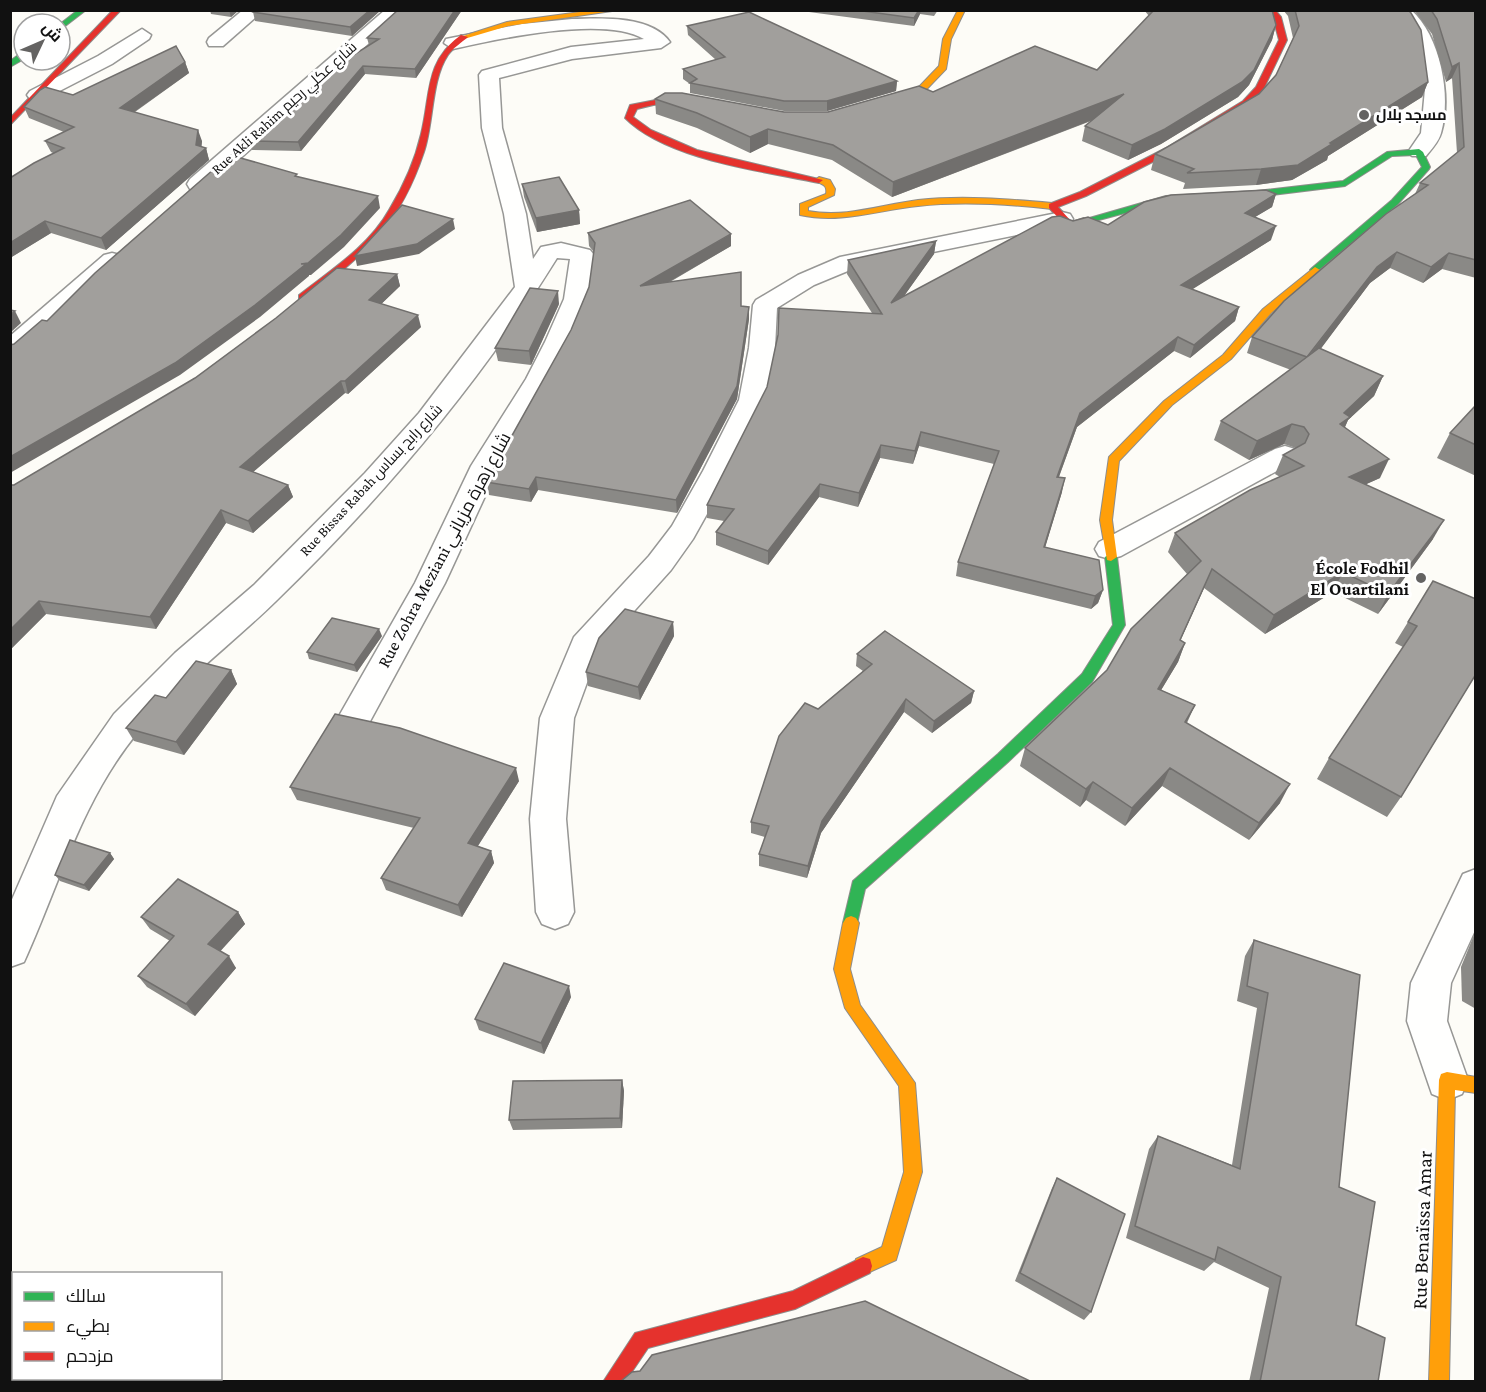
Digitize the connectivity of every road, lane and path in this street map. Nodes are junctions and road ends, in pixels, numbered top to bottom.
1 (118, 10) edge
2 (255, 10) edge
3 (397, 10) edge
4 (616, 10) edge
5 (962, 10) edge
6 (1270, 10) edge
7 (1400, 10) edge
8 (142, 35) dead end
9 (216, 42) dead end
10 (453, 43) junction
11 (37, 94) junction
12 (717, 106) edge
13 (862, 111) edge
14 (10, 123) edge
15 (1419, 152) junction
16 (178, 201) edge
17 (1057, 213) junction
18 (127, 247) edge
19 (527, 287) junction
20 (295, 303) edge
21 (10, 350) edge
22 (1285, 455) edge
23 (1110, 549) junction
24 (356, 716) edge
25 (1476, 885) edge
26 (555, 912) dead end
27 (10, 950) edge
28 (1461, 1083) edge
29 (613, 1382) edge
30 (1439, 1382) edge

1 - 11 street
2 - 9 street
3 - 16 street, Rue Akli Rahim شارع عكلي رحيم
4 - 10 street
5 - 13 street
6 - 17 street
7 - 15 street
8 - 11 street
10 - 19 street
10 - 20 street
11 - 14 street
12 - 17 street
15 - 17 street
15 - 23 street
17 - 26 street
18 - 21 street
19 - 24 street, Rue Zohra Meziani شارع زهرة مزياني
19 - 27 street, Rue Bissas Rabah شارع رابح بساس
22 - 23 street
23 - 29 street
25 - 28 street
28 - 30 street, Rue Benaïssa Amar

